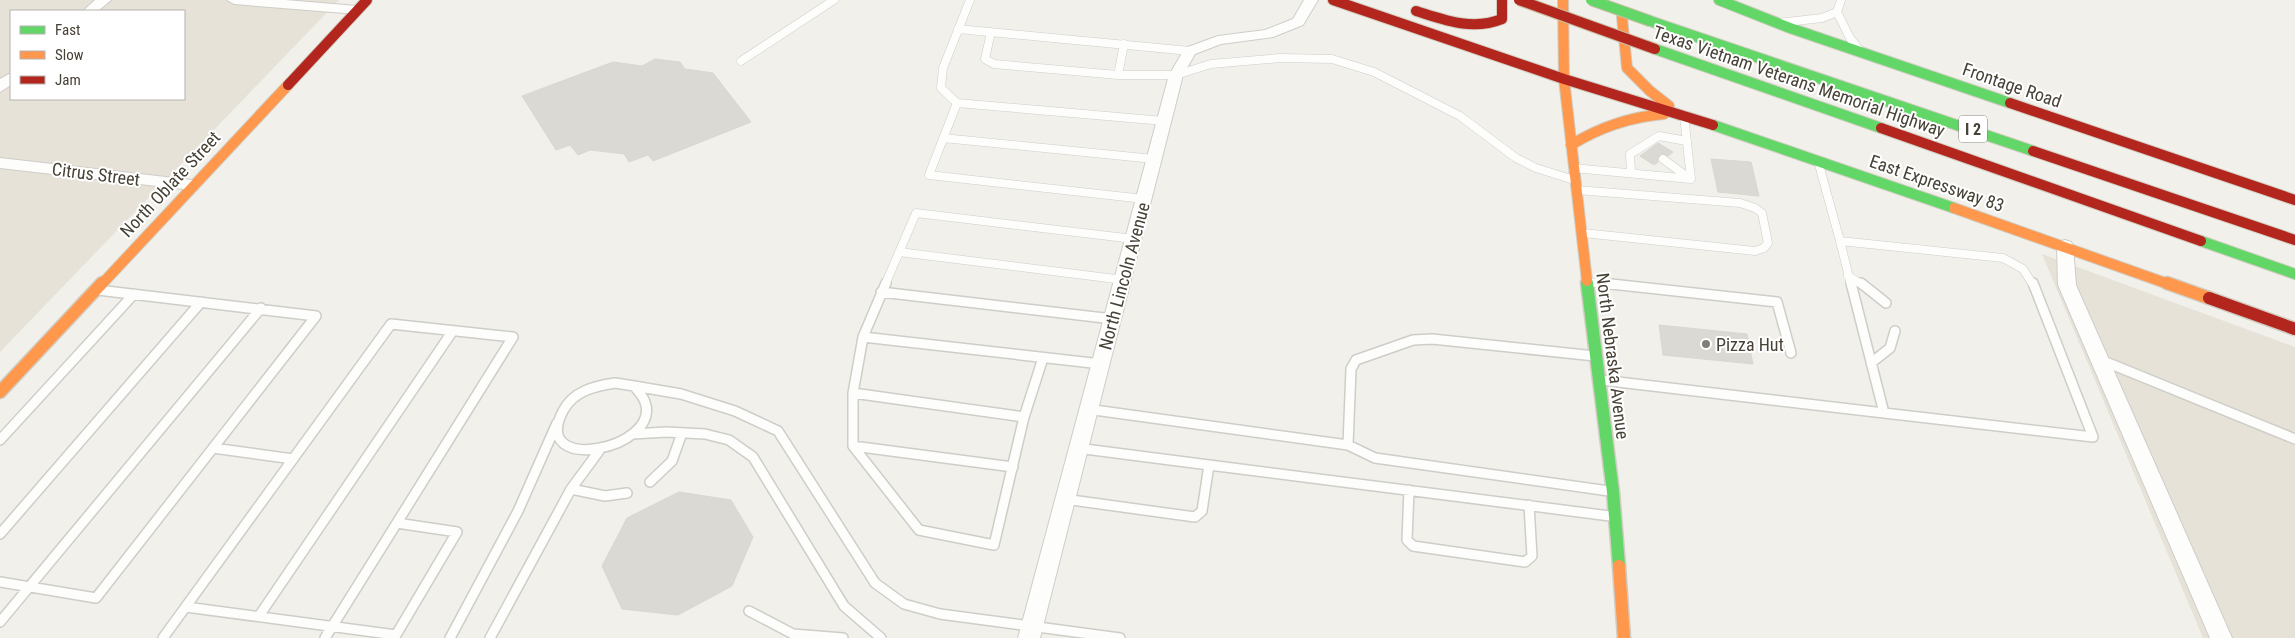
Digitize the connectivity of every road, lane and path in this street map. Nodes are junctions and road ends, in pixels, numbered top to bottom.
1 (104, 0) edge
2 (234, 0) edge
3 (367, 0) edge
4 (834, 0) edge
5 (970, 0) edge
6 (1311, 0) edge
7 (1333, 0) edge
8 (1502, 0) edge
9 (1518, 0) edge
10 (1563, 0) edge
11 (1591, 0) edge
12 (1620, 0) edge
13 (1712, 0) edge
14 (1841, 0) edge
15 (1722, 2) edge
16 (1403, 7) dead end
17 (91, 10) edge
18 (357, 10) junction
19 (1837, 12) junction
20 (1776, 23) junction
21 (958, 29) junction
22 (991, 32) junction
23 (1124, 44) junction
24 (1190, 51) junction
25 (1862, 53) junction
26 (741, 61) dead end
27 (1118, 75) junction
28 (1176, 75) junction
29 (10, 79) edge
30 (1564, 79) junction
31 (0, 87) edge
32 (1790, 97) junction
33 (957, 103) junction
34 (1682, 114) junction
35 (1164, 121) junction
36 (1990, 135) junction
37 (943, 138) junction
38 (1687, 141) junction
39 (1571, 144) junction
40 (1154, 159) junction
41 (1663, 159) dead end
42 (1818, 161) junction
43 (0, 163) edge
44 (1631, 172) junction
45 (1574, 179) junction
46 (1691, 179) junction
47 (192, 185) junction
48 (1144, 199) junction
49 (2295, 200) edge
50 (2295, 229) edge
51 (1581, 233) junction
52 (1134, 239) junction
53 (2295, 240) edge
54 (1840, 241) junction
55 (2166, 241) dead end
56 (2065, 246) junction
57 (899, 252) junction
58 (2295, 274) edge
59 (1848, 276) junction
60 (1124, 280) junction
61 (1587, 282) junction
62 (96, 289) junction
63 (881, 292) junction
64 (134, 294) junction
65 (201, 302) junction
66 (1886, 303) dead end
67 (261, 308) junction
68 (1113, 319) junction
69 (2295, 329) edge
70 (1895, 331) dead end
71 (452, 332) junction
72 (863, 337) junction
73 (1791, 353) dead end
74 (1596, 356) junction
75 (1043, 358) junction
76 (2099, 359) junction
77 (1871, 363) junction
78 (1101, 364) junction
79 (1598, 380) junction
80 (634, 386) junction
81 (0, 392) edge
82 (853, 393) junction
83 (1087, 409) junction
84 (1884, 413) junction
85 (1024, 417) junction
86 (558, 421) junction
87 (682, 433) junction
88 (633, 434) junction
89 (2295, 439) edge
90 (0, 440) edge
91 (1348, 445) junction
92 (853, 446) junction
93 (213, 448) junction
94 (1077, 448) junction
95 (599, 451) junction
96 (293, 459) junction
97 (1209, 465) junction
98 (1013, 467) junction
99 (650, 482) dead end
100 (571, 489) junction
101 (1409, 490) junction
102 (1612, 492) junction
103 (627, 493) dead end
104 (1064, 499) junction
105 (1529, 505) junction
106 (1614, 516) junction
107 (397, 523) junction
108 (0, 534) edge
109 (0, 582) edge
110 (30, 587) junction
111 (186, 607) junction
112 (749, 611) dead end
113 (259, 616) junction
114 (0, 622) edge
115 (333, 626) junction
116 (1031, 631) edge
117 (163, 638) edge
118 (325, 638) edge
119 (450, 638) edge
120 (490, 638) edge
121 (843, 638) edge
122 (881, 638) edge
123 (1120, 638) edge
124 (1624, 638) edge
125 (2221, 638) edge

1 - 17 street
2 - 18 street
3 - 18 main road, North Oblate Street
4 - 26 lane
5 - 21 lane
6 - 24 street
7 - 30 main road, East Expressway 83
8 - 16 main road
9 - 32 main road, Texas Vietnam Veterans Memorial Highway / I 2, bridge
10 - 30 main road, North Nebraska Avenue
11 - 36 main road, Texas Vietnam Veterans Memorial Highway / I 2, bridge
12 - 34 main road
13 - 15 main road, Frontage Road
14 - 19 lane
15 - 20 main road, Frontage Road
18 - 47 main road, North Oblate Street
19 - 20 lane
19 - 25 lane
20 - 25 main road, Frontage Road
21 - 22 lane
21 - 33 lane
22 - 23 lane
22 - 27 lane
23 - 24 lane
23 - 27 lane
24 - 28 street, North Lincoln Avenue
25 - 49 main road, Frontage Road
27 - 28 lane
28 - 35 street, North Lincoln Avenue
28 - 45 lane
29 - 31 street
30 - 34 main road, East Expressway 83
30 - 39 main road, North Nebraska Avenue
32 - 55 main road
32 - 58 main road, Texas Vietnam Veterans Memorial Highway / I 2
33 - 35 lane
33 - 37 lane
34 - 38 lane
34 - 39 main road
34 - 42 main road, East Expressway 83
35 - 40 street, North Lincoln Avenue
36 - 50 main road
36 - 53 main road, Texas Vietnam Veterans Memorial Highway / I 2
37 - 40 lane
37 - 48 lane
38 - 44 lane
38 - 46 lane
39 - 45 main road, North Nebraska Avenue
40 - 48 street, North Lincoln Avenue
41 - 46 lane
42 - 54 lane
42 - 56 main road, East Expressway 83
43 - 47 street, Citrus Street
44 - 45 lane
44 - 46 lane
45 - 51 main road, North Nebraska Avenue
45 - 51 lane
47 - 62 main road, North Oblate Street
48 - 52 street, North Lincoln Avenue
51 - 61 main road, North Nebraska Avenue
52 - 57 lane
52 - 60 street, North Lincoln Avenue
54 - 59 lane
54 - 84 lane
56 - 69 main road, East Expressway 83
56 - 76 street
57 - 60 lane
57 - 63 lane
59 - 66 lane
59 - 77 lane
60 - 68 street, North Lincoln Avenue
61 - 73 lane
61 - 74 main road, North Nebraska Avenue
62 - 64 lane
62 - 81 main road, North Oblate Street
63 - 68 lane
63 - 72 lane
64 - 65 lane
64 - 90 lane
65 - 67 lane
65 - 108 lane
67 - 93 lane
67 - 110 lane
68 - 78 street, North Lincoln Avenue
70 - 77 lane
71 - 96 lane
71 - 107 lane
71 - 113 lane
72 - 75 lane
72 - 82 lane
74 - 79 main road, North Nebraska Avenue
74 - 91 lane
75 - 78 lane
75 - 85 lane
76 - 89 lane
76 - 125 street
77 - 84 lane
78 - 83 street, North Lincoln Avenue
79 - 84 lane
79 - 102 main road, North Nebraska Avenue
80 - 86 lane
80 - 88 lane
80 - 116 lane
82 - 85 lane
82 - 92 lane
83 - 91 lane
83 - 94 street, North Lincoln Avenue
85 - 98 lane
86 - 95 lane
86 - 119 lane
87 - 88 lane
87 - 99 lane
87 - 122 lane
88 - 95 lane
91 - 102 lane
92 - 98 lane
92 - 98 lane
93 - 96 lane
93 - 110 lane
94 - 97 lane
94 - 104 street, North Lincoln Avenue
95 - 100 lane
96 - 111 lane
97 - 101 lane
97 - 104 lane
100 - 103 lane
100 - 120 lane
101 - 105 lane
101 - 105 lane
102 - 106 main road, North Nebraska Avenue
104 - 116 street, North Lincoln Avenue
105 - 106 lane
106 - 124 main road, North Nebraska Avenue
107 - 115 lane
107 - 115 lane
109 - 110 lane
110 - 114 lane
111 - 113 lane
111 - 117 lane
112 - 121 lane
113 - 115 lane
115 - 118 lane
116 - 123 lane

